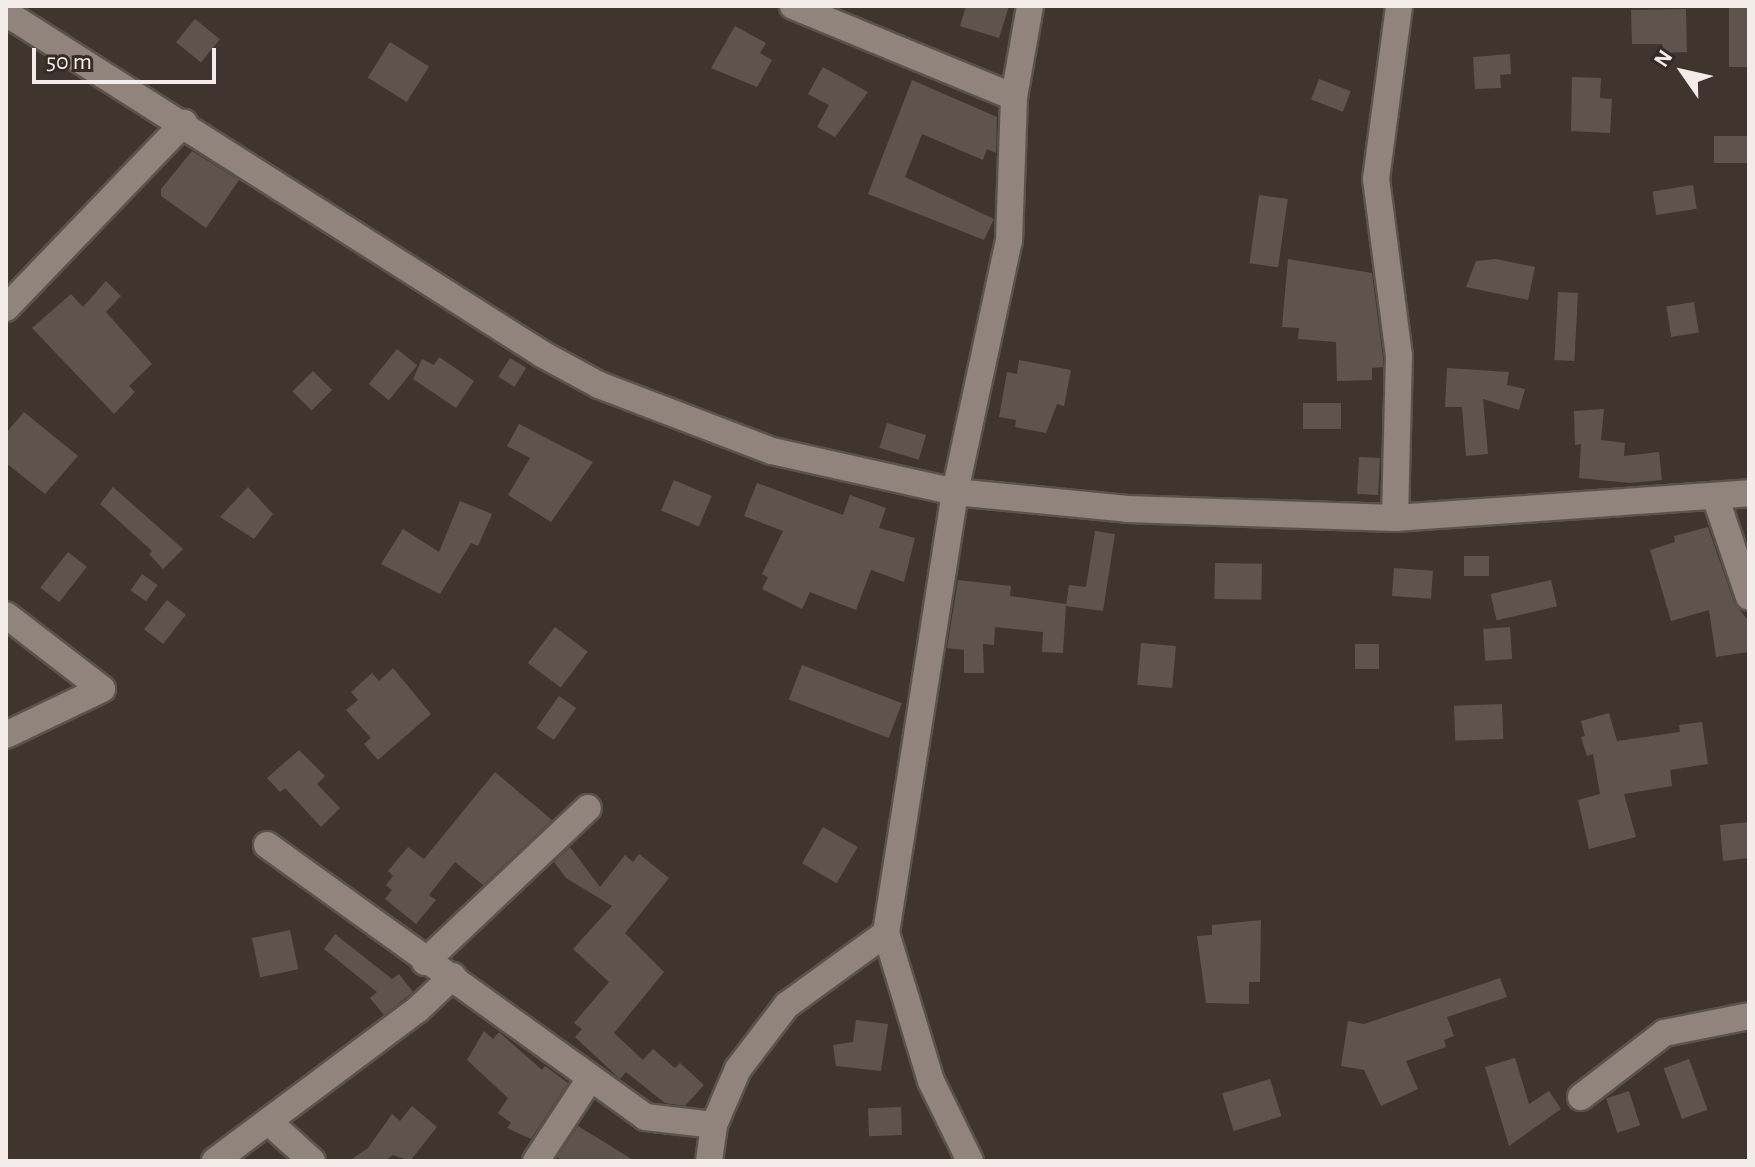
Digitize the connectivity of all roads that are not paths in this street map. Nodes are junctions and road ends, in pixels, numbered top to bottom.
1 (793, 6) edge
2 (1030, 6) edge
3 (1399, 6) edge
4 (6, 13) edge
5 (1014, 97) junction
6 (184, 123) junction
7 (6, 308) edge
8 (955, 492) junction
9 (1749, 493) edge
10 (1716, 499) junction
11 (1395, 518) junction
12 (1749, 597) edge
13 (6, 615) edge
14 (6, 735) edge
15 (588, 808) dead end
16 (267, 845) dead end
17 (886, 933) junction
18 (425, 962) junction
19 (453, 976) junction
20 (1749, 1016) edge
21 (589, 1080) junction
22 (1581, 1097) dead end
23 (269, 1122) junction
24 (714, 1125) junction
25 (215, 1161) edge
26 (312, 1161) edge
27 (536, 1161) edge
28 (709, 1161) edge
29 (970, 1161) edge

1 - 5 street
2 - 5 street
3 - 11 street
4 - 6 street
5 - 8 street
6 - 7 street
6 - 8 street
8 - 11 street
8 - 17 street
9 - 10 street
10 - 11 street
10 - 12 street
13 - 14 street
15 - 18 street
16 - 18 street
17 - 24 street
17 - 29 street
18 - 19 street
19 - 21 street
19 - 23 street
20 - 22 street
21 - 24 street
21 - 27 street
23 - 25 street
23 - 26 street
24 - 28 street

